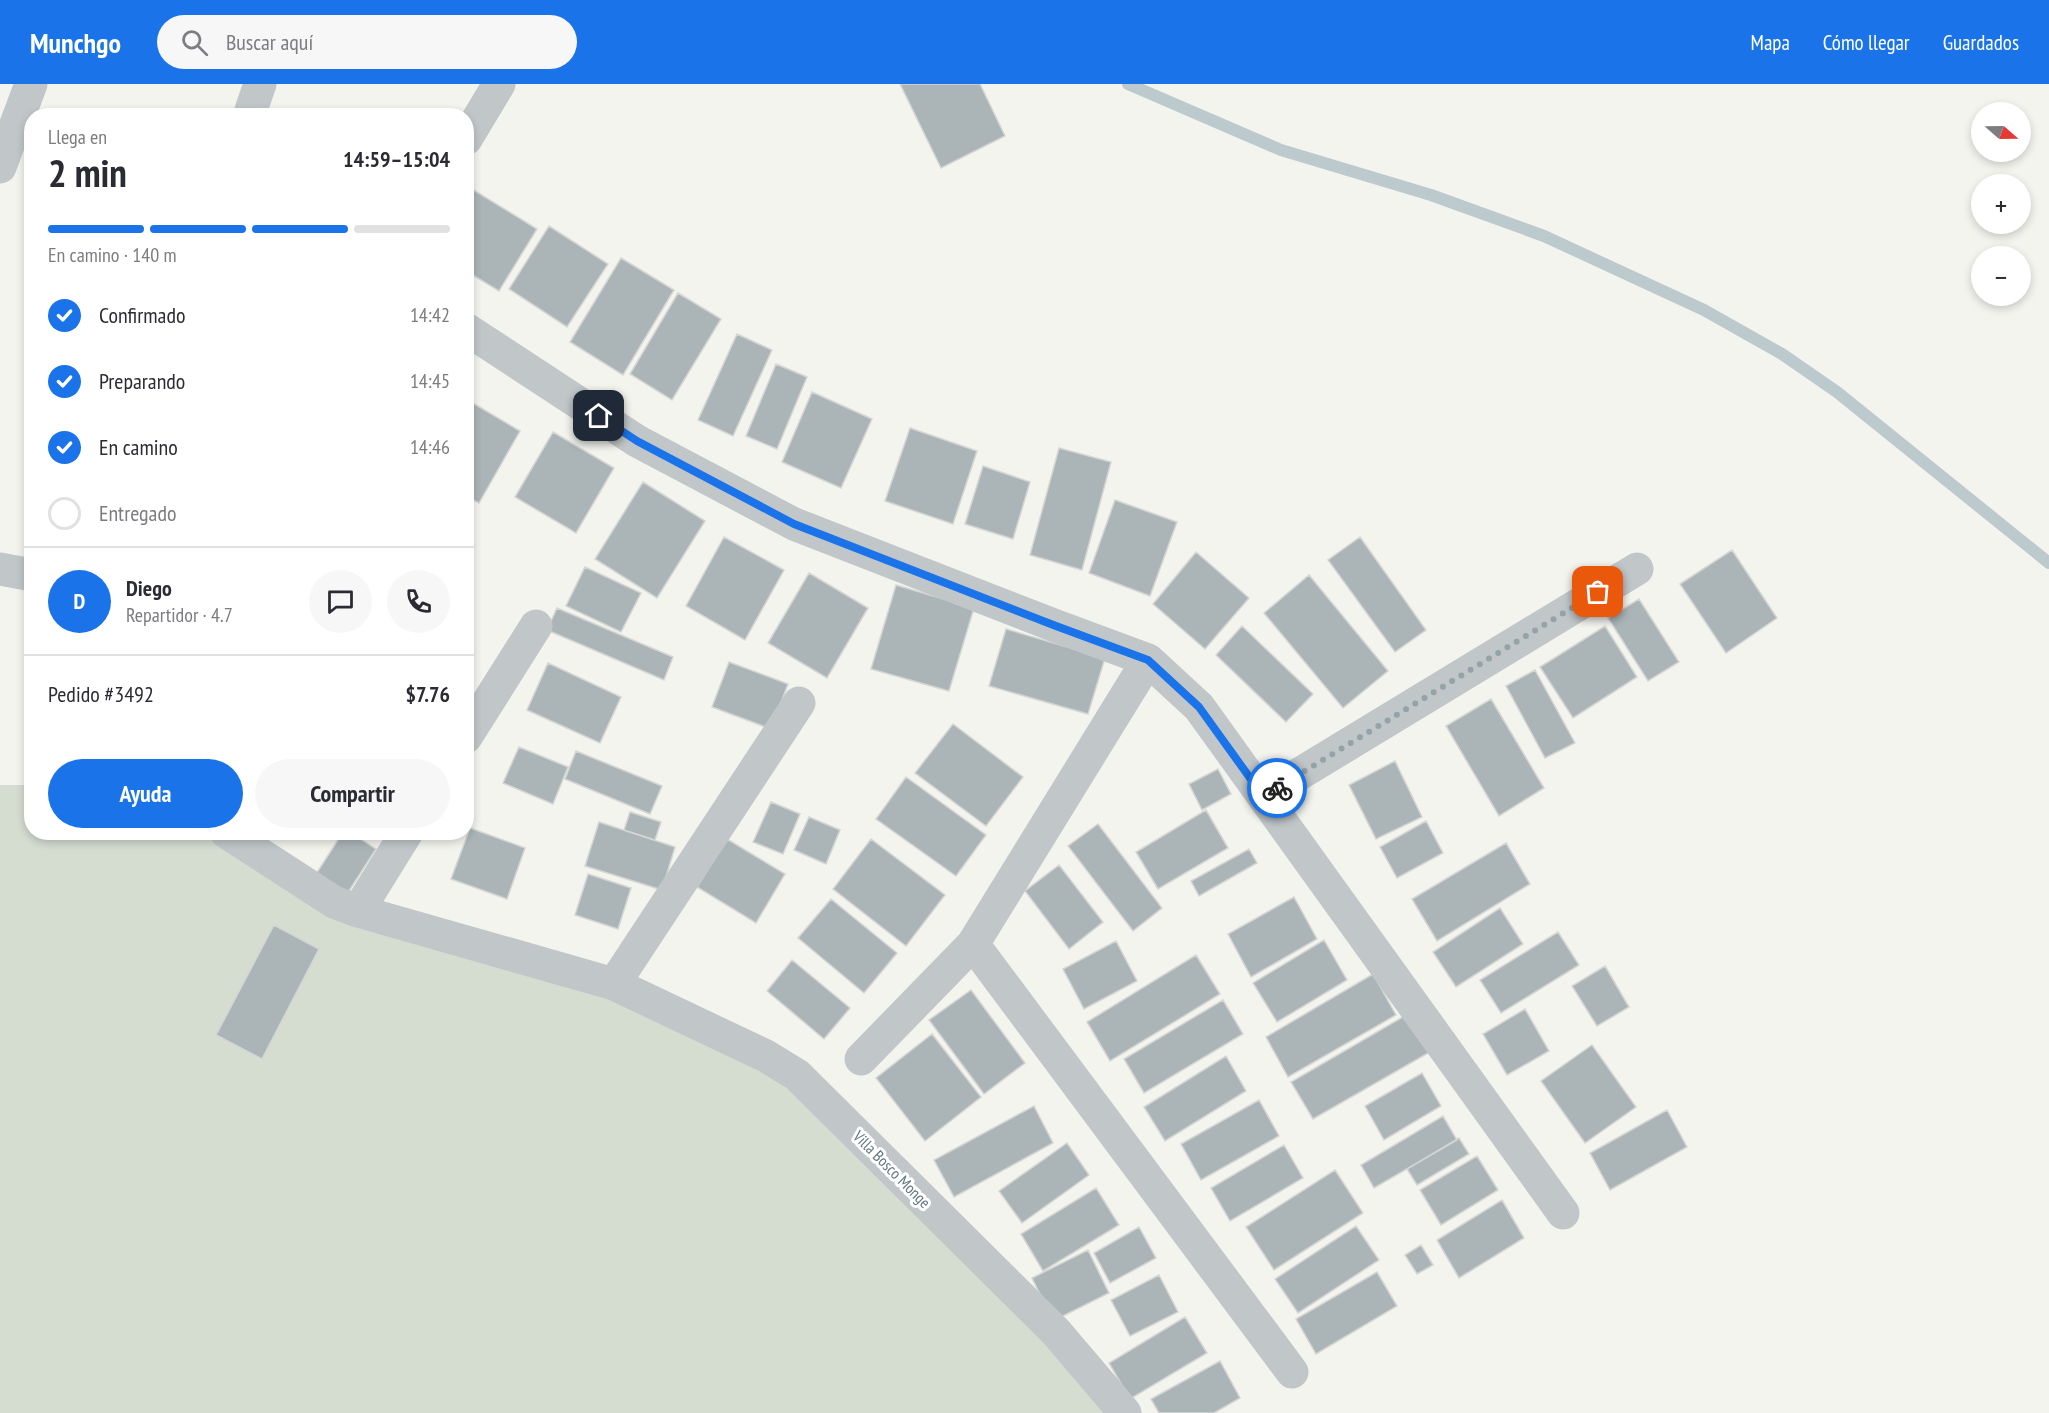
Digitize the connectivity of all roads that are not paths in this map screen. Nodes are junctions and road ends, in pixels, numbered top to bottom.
1 (32, 84) edge
2 (260, 84) edge
3 (499, 84) edge
4 (252, 108) edge
5 (474, 126) edge
6 (0, 167) edge
7 (474, 334) edge
8 (0, 569) edge
9 (1637, 569) dead end
10 (24, 574) edge
11 (536, 626) dead end
12 (1148, 660) junction
13 (800, 703) dead end
14 (474, 724) edge
15 (1263, 796) junction
16 (238, 840) edge
17 (402, 840) edge
18 (358, 911) junction
19 (973, 944) junction
20 (614, 984) junction
21 (861, 1059) dead end
22 (1563, 1213) dead end
23 (1292, 1372) dead end
24 (1125, 1413) edge

1 - 6 street
2 - 4 street
3 - 5 street
7 - 12 street
8 - 10 street
9 - 15 street
11 - 14 street
12 - 15 street
12 - 19 street
13 - 20 street
15 - 22 street
16 - 18 street, Villa Bosco Monge
17 - 18 street
18 - 20 street, Villa Bosco Monge
19 - 21 street
19 - 23 street
20 - 24 street, Villa Bosco Monge

